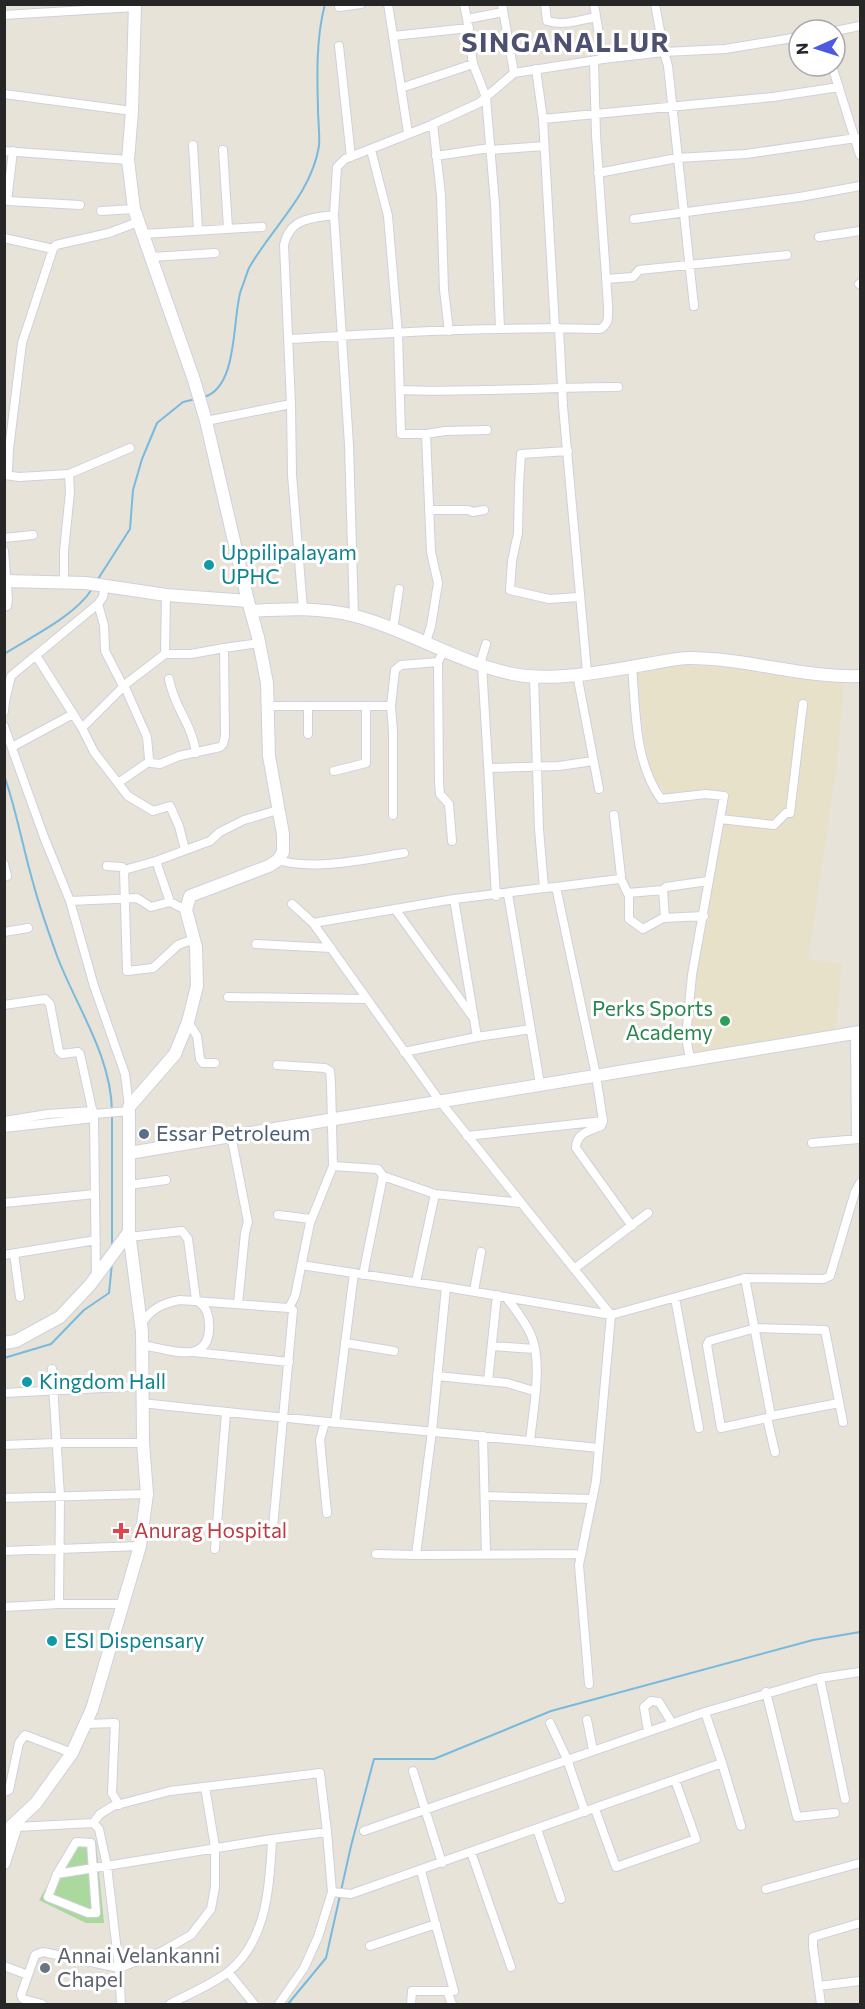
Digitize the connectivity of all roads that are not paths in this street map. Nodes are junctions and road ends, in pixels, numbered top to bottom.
1 (361, 4) edge
2 (388, 4) edge
3 (464, 4) edge
4 (545, 4) edge
5 (594, 4) edge
6 (655, 4) edge
7 (135, 6) edge
8 (339, 7) dead end
9 (502, 8) edge
10 (4, 15) edge
11 (596, 17) junction
12 (468, 23) junction
13 (393, 36) junction
14 (787, 39) edge
15 (339, 46) dead end
16 (664, 52) junction
17 (598, 61) junction
18 (472, 64) junction
19 (536, 69) junction
20 (514, 73) junction
21 (836, 78) edge
22 (839, 87) junction
23 (401, 88) junction
24 (4, 94) edge
25 (486, 97) junction
26 (672, 105) junction
27 (132, 111) junction
28 (595, 114) junction
29 (543, 119) junction
30 (433, 124) junction
31 (408, 133) junction
32 (856, 138) junction
33 (193, 145) dead end
34 (544, 146) junction
35 (490, 149) junction
36 (223, 150) dead end
37 (371, 150) junction
38 (9, 151) edge
39 (861, 155) edge
40 (436, 156) junction
41 (351, 157) junction
42 (677, 158) junction
43 (128, 160) junction
44 (598, 173) junction
45 (861, 186) edge
46 (6, 201) edge
47 (80, 205) dead end
48 (134, 209) junction
49 (684, 211) junction
50 (101, 212) dead end
51 (334, 214) junction
52 (634, 219) dead end
53 (262, 227) dead end
54 (141, 228) junction
55 (228, 228) junction
56 (198, 229) junction
57 (861, 231) edge
58 (819, 237) dead end
59 (4, 238) edge
60 (54, 249) junction
61 (214, 253) dead end
62 (787, 255) dead end
63 (152, 256) junction
64 (689, 265) junction
65 (606, 279) junction
66 (694, 306) dead end
67 (557, 328) junction
68 (500, 329) junction
69 (449, 331) junction
70 (398, 334) junction
71 (344, 336) junction
72 (289, 339) junction
73 (562, 387) junction
74 (618, 387) dead end
75 (400, 390) junction
76 (291, 404) junction
77 (205, 415) junction
78 (487, 430) dead end
79 (426, 434) junction
80 (130, 448) dead end
81 (568, 451) junction
82 (69, 474) junction
83 (5, 475) edge
84 (429, 510) junction
85 (484, 510) dead end
86 (33, 535) dead end
87 (4, 538) edge
88 (4, 551) edge
89 (6, 580) edge
90 (64, 581) junction
91 (97, 584) junction
92 (399, 589) dead end
93 (166, 595) junction
94 (579, 597) junction
95 (98, 604) junction
96 (249, 606) junction
97 (4, 607) edge
98 (303, 609) junction
99 (354, 616) junction
100 (393, 630) junction
101 (426, 642) junction
102 (259, 643) junction
103 (486, 644) dead end
104 (224, 648) junction
105 (444, 650) junction
106 (165, 654) junction
107 (37, 657) junction
108 (438, 662) junction
109 (481, 664) junction
110 (632, 667) junction
111 (582, 673) junction
112 (861, 676) edge
113 (534, 677) junction
114 (169, 679) dead end
115 (124, 686) junction
116 (804, 704) dead end
117 (269, 706) junction
118 (308, 706) junction
119 (391, 706) junction
120 (366, 707) junction
121 (4, 711) edge
122 (73, 714) junction
123 (4, 726) edge
124 (82, 728) junction
125 (308, 734) dead end
126 (12, 747) junction
127 (196, 753) junction
128 (150, 761) junction
129 (593, 761) junction
130 (537, 766) junction
131 (489, 768) junction
132 (334, 771) dead end
133 (118, 783) junction
134 (599, 789) dead end
135 (278, 810) junction
136 (393, 815) dead end
137 (614, 816) dead end
138 (720, 819) junction
139 (452, 841) dead end
140 (185, 850) junction
141 (404, 853) dead end
142 (278, 860) junction
143 (156, 861) junction
144 (4, 864) edge
145 (106, 866) dead end
146 (124, 870) junction
147 (4, 877) edge
148 (620, 877) junction
149 (708, 881) junction
150 (556, 887) junction
151 (544, 888) junction
152 (663, 890) junction
153 (628, 893) junction
154 (508, 894) junction
155 (496, 896) junction
156 (125, 898) junction
157 (454, 899) junction
158 (70, 901) junction
159 (170, 902) junction
160 (292, 904) dead end
161 (395, 909) junction
162 (186, 910) junction
163 (704, 916) junction
164 (665, 918) junction
165 (313, 923) junction
166 (28, 928) dead end
167 (4, 932) edge
168 (194, 939) junction
169 (256, 944) dead end
170 (331, 948) junction
171 (228, 997) dead end
172 (367, 999) junction
173 (4, 1005) edge
174 (474, 1018) junction
175 (188, 1022) junction
176 (531, 1029) junction
177 (858, 1032) edge
178 (477, 1037) junction
179 (404, 1052) junction
180 (690, 1059) junction
181 (215, 1063) dead end
182 (277, 1065) dead end
183 (596, 1075) junction
184 (540, 1084) junction
185 (439, 1100) junction
186 (129, 1109) junction
187 (94, 1114) junction
188 (332, 1118) junction
189 (4, 1121) edge
190 (603, 1121) junction
191 (4, 1128) edge
192 (231, 1135) junction
193 (467, 1136) junction
194 (858, 1139) edge
195 (812, 1143) dead end
196 (129, 1153) junction
197 (333, 1166) junction
198 (383, 1176) junction
199 (166, 1180) dead end
200 (861, 1183) edge
201 (129, 1185) junction
202 (95, 1194) junction
203 (435, 1194) junction
204 (4, 1203) edge
205 (521, 1203) junction
206 (648, 1214) dead end
207 (278, 1215) dead end
208 (311, 1219) junction
209 (632, 1226) junction
210 (127, 1237) junction
211 (96, 1240) junction
212 (481, 1252) dead end
213 (14, 1254) junction
214 (4, 1255) edge
215 (301, 1265) junction
216 (574, 1269) junction
217 (100, 1273) junction
218 (359, 1274) junction
219 (744, 1278) junction
220 (416, 1282) junction
221 (446, 1287) junction
222 (474, 1292) junction
223 (501, 1296) junction
224 (20, 1297) dead end
225 (675, 1298) junction
226 (196, 1300) junction
227 (238, 1304) junction
228 (290, 1308) junction
229 (611, 1315) junction
230 (141, 1325) junction
231 (756, 1328) junction
232 (4, 1343) edge
233 (345, 1343) junction
234 (142, 1345) junction
235 (492, 1346) junction
236 (535, 1349) junction
237 (394, 1351) dead end
238 (194, 1352) junction
239 (289, 1362) junction
240 (52, 1368) dead end
241 (437, 1376) junction
242 (488, 1381) junction
243 (142, 1386) junction
244 (534, 1390) junction
245 (54, 1391) junction
246 (4, 1393) edge
247 (142, 1403) junction
248 (839, 1403) junction
249 (226, 1413) junction
250 (769, 1417) junction
251 (282, 1419) junction
252 (325, 1422) junction
253 (843, 1422) dead end
254 (335, 1423) junction
255 (699, 1428) dead end
256 (432, 1431) junction
257 (483, 1436) junction
258 (530, 1441) junction
259 (57, 1443) junction
260 (143, 1443) junction
261 (4, 1445) edge
262 (598, 1448) junction
263 (775, 1452) dead end
264 (147, 1494) junction
265 (60, 1496) junction
266 (485, 1496) junction
267 (4, 1498) edge
268 (592, 1499) junction
269 (327, 1513) dead end
270 (273, 1527) dead end
271 (140, 1546) junction
272 (60, 1549) junction
273 (215, 1549) dead end
274 (4, 1551) edge
275 (376, 1554) dead end
276 (486, 1554) junction
277 (581, 1554) junction
278 (416, 1555) junction
279 (59, 1604) junction
280 (123, 1604) junction
281 (4, 1607) edge
282 (861, 1672) edge
283 (820, 1678) junction
284 (589, 1684) dead end
285 (766, 1692) junction
286 (705, 1712) junction
287 (587, 1720) dead end
288 (550, 1723) dead end
289 (672, 1723) junction
290 (86, 1724) junction
291 (648, 1731) junction
292 (593, 1750) junction
293 (72, 1753) junction
294 (567, 1759) junction
295 (722, 1762) junction
296 (413, 1772) dead end
297 (675, 1780) junction
298 (205, 1787) junction
299 (4, 1792) edge
300 (845, 1799) dead end
301 (118, 1804) junction
302 (425, 1808) junction
303 (595, 1809) junction
304 (585, 1812) junction
305 (835, 1813) dead end
306 (93, 1823) junction
307 (741, 1826) dead end
308 (13, 1827) edge
309 (537, 1829) junction
310 (364, 1831) dead end
311 (327, 1832) junction
312 (272, 1839) junction
313 (215, 1847) junction
314 (471, 1852) junction
315 (4, 1863) edge
316 (442, 1863) junction
317 (861, 1863) edge
318 (107, 1866) junction
319 (93, 1868) junction
320 (421, 1871) junction
321 (57, 1874) junction
322 (766, 1889) dead end
323 (332, 1892) junction
324 (561, 1899) dead end
325 (861, 1923) edge
326 (436, 1924) junction
327 (370, 1946) dead end
328 (4, 1966) edge
329 (512, 1967) dead end
330 (119, 1968) junction
331 (228, 1972) junction
332 (28, 1975) junction
333 (861, 1981) edge
334 (818, 1986) junction
335 (447, 1991) junction
336 (42, 2004) edge
337 (121, 2004) edge
338 (170, 2004) edge
339 (254, 2004) edge
340 (279, 2004) edge
341 (411, 2004) edge
342 (452, 2004) edge
343 (821, 2004) edge

1 - 8 street
2 - 13 street
3 - 12 street
4 - 11 street
5 - 11 street
6 - 16 street
7 - 10 street
7 - 27 street
9 - 12 street
9 - 20 street
11 - 17 street
12 - 13 street
12 - 18 street
13 - 23 street
14 - 16 street
15 - 41 street
16 - 17 street
16 - 26 street
17 - 19 street
17 - 28 street
18 - 23 street
18 - 25 street
19 - 20 street
19 - 29 street
20 - 25 street
21 - 22 street
22 - 26 street
22 - 32 street
23 - 31 street
24 - 27 street
25 - 30 street
25 - 35 street
26 - 28 street
26 - 42 street
27 - 43 street
28 - 29 street
28 - 44 street
29 - 34 street
30 - 31 street
30 - 40 street
31 - 37 street
32 - 39 street
32 - 42 street
33 - 56 street
34 - 35 street
34 - 67 street
35 - 40 street
35 - 68 street
36 - 55 street
37 - 41 street
37 - 70 street
38 - 43 street
38 - 46 street
40 - 69 street
41 - 51 street
42 - 44 street
42 - 49 street
43 - 48 street
44 - 65 street
45 - 49 street
46 - 47 street
48 - 50 street
48 - 54 street
49 - 52 street
49 - 64 street
51 - 71 street
51 - 72 street
53 - 55 street
54 - 56 street
54 - 60 street
54 - 63 street
55 - 56 street
57 - 58 street
59 - 60 street
60 - 83 street
61 - 63 street
62 - 64 street
63 - 77 street
64 - 65 street
64 - 66 street
65 - 67 street
67 - 68 street
67 - 73 street
68 - 69 street
69 - 70 street
70 - 71 street
70 - 75 street
71 - 72 street
71 - 99 street
72 - 76 street
73 - 74 street
73 - 75 street
73 - 81 street
75 - 79 street
76 - 77 street
76 - 98 street
77 - 96 street
78 - 79 street
79 - 84 street
80 - 82 street
81 - 94 street
81 - 94 street
82 - 83 street
82 - 90 street
84 - 85 street
84 - 101 street
86 - 87 street
88 - 89 street
89 - 90 street
89 - 97 street
90 - 91 street
91 - 93 street
91 - 95 street
92 - 100 street
93 - 96 street
93 - 106 street
94 - 111 street
95 - 107 street
95 - 115 street
96 - 98 street
96 - 102 street
98 - 99 street
99 - 100 street
100 - 101 street
101 - 105 street
102 - 104 street
102 - 117 street
103 - 109 street
104 - 106 street
104 - 127 street
105 - 108 street
105 - 109 street
106 - 115 street
107 - 121 street
107 - 122 street
108 - 119 street
108 - 139 street
109 - 113 street
109 - 131 street
110 - 111 street
110 - 112 street
110 - 138 street
111 - 113 street
111 - 129 street
113 - 130 street
114 - 127 street
115 - 124 street
115 - 128 street
116 - 138 street
117 - 118 street
117 - 135 street
118 - 120 street
118 - 125 street
119 - 120 street
119 - 136 street
120 - 132 street
122 - 124 street
122 - 126 street
123 - 126 street
124 - 133 street
126 - 158 street
127 - 128 street
128 - 133 street
129 - 130 street
129 - 134 street
130 - 131 street
130 - 151 street
131 - 155 street
133 - 140 street
135 - 140 street
135 - 142 street
137 - 148 street
138 - 149 street
140 - 143 street
141 - 142 street
142 - 162 street
143 - 146 street
143 - 159 street
144 - 147 street
145 - 146 street
146 - 156 street
148 - 150 street
148 - 153 street
149 - 152 street
149 - 163 street
150 - 151 street
150 - 183 street
151 - 154 street
152 - 153 street
152 - 164 street
153 - 164 street
154 - 155 street
154 - 176 street
155 - 157 street
156 - 158 street
156 - 159 street
156 - 168 street
157 - 161 street
157 - 174 street
158 - 186 street
159 - 162 street
160 - 165 street
161 - 165 street
161 - 174 street
162 - 168 street
163 - 164 street
163 - 180 street
165 - 170 street
166 - 167 street
168 - 175 street
169 - 170 street
170 - 172 street
171 - 172 street
172 - 179 street
173 - 187 street
174 - 178 street
175 - 181 street
175 - 186 street
176 - 178 street
176 - 184 street
177 - 180 street
177 - 194 street
178 - 179 street
179 - 185 street
180 - 183 street
182 - 188 street
183 - 184 street
183 - 190 street
184 - 185 street
185 - 188 street
185 - 193 street
186 - 187 street
186 - 196 street
187 - 189 street
187 - 191 street
187 - 202 street
188 - 192 street
188 - 197 street
190 - 193 street
190 - 209 street
192 - 196 street
192 - 227 street
193 - 205 street
194 - 195 street
196 - 201 street
197 - 198 street
197 - 208 street
198 - 203 street
198 - 218 street
199 - 201 street
200 - 219 street
201 - 210 street
202 - 204 street
202 - 211 street
203 - 205 street
203 - 220 street
205 - 216 street
206 - 209 street
207 - 208 street
208 - 215 street
209 - 216 street
210 - 217 street
210 - 226 street
210 - 230 street
211 - 213 street
211 - 217 street
212 - 222 street
213 - 214 street
213 - 224 street
215 - 218 street
215 - 228 street
216 - 229 street
217 - 232 street
218 - 220 street
218 - 233 street
219 - 225 street
219 - 231 street
220 - 221 street
221 - 222 street
221 - 241 street
222 - 223 street
223 - 229 street
223 - 235 street
223 - 236 street
225 - 229 street
225 - 255 street
226 - 227 street
226 - 230 street
226 - 238 street
227 - 228 street
228 - 239 street
229 - 262 street
230 - 234 street
231 - 248 street
231 - 250 street
231 - 250 street
233 - 237 street
233 - 254 street
234 - 238 street
234 - 243 street
235 - 236 street
235 - 242 street
236 - 244 street
238 - 239 street
239 - 251 street
240 - 245 street
241 - 242 street
241 - 256 street
242 - 244 street
243 - 245 street
243 - 247 street
244 - 258 street
245 - 246 street
245 - 259 street
247 - 249 street
247 - 260 street
248 - 250 street
248 - 253 street
249 - 251 street
249 - 273 street
250 - 263 street
251 - 252 street
251 - 270 street
252 - 254 street
252 - 269 street
254 - 256 street
256 - 257 street
256 - 278 street
257 - 258 street
257 - 266 street
258 - 262 street
259 - 260 street
259 - 261 street
259 - 265 street
260 - 264 street
262 - 268 street
264 - 265 street
264 - 271 street
265 - 267 street
265 - 272 street
266 - 268 street
266 - 276 street
268 - 277 street
271 - 272 street
271 - 280 street
272 - 274 street
272 - 279 street
275 - 278 street
276 - 277 street
276 - 278 street
277 - 284 street
279 - 280 street
279 - 281 street
280 - 290 street
282 - 283 street
283 - 285 street
283 - 300 street
285 - 286 street
285 - 305 street
286 - 289 street
286 - 295 street
287 - 292 street
288 - 294 street
289 - 291 street
289 - 291 street
290 - 293 street
290 - 301 street
291 - 292 street
292 - 294 street
293 - 299 street
293 - 308 street
294 - 302 street
294 - 304 street
295 - 297 street
295 - 307 street
296 - 302 street
297 - 303 street
297 - 303 street
298 - 301 street
298 - 311 street
298 - 313 street
301 - 306 street
302 - 310 street
302 - 316 street
303 - 304 street
304 - 309 street
306 - 308 street
306 - 318 street
308 - 315 street
309 - 314 street
309 - 324 street
311 - 312 street
311 - 323 street
312 - 313 street
312 - 331 street
313 - 318 street
313 - 330 street
314 - 316 street
314 - 329 street
316 - 320 street
317 - 322 street
318 - 319 street
318 - 330 street
319 - 321 street
319 - 321 street
319 - 321 street
320 - 323 street
320 - 326 street
323 - 340 street
325 - 334 street
326 - 327 street
326 - 335 street
328 - 332 street
330 - 332 street
330 - 337 street
331 - 338 street
331 - 339 street
332 - 336 street
333 - 334 street
334 - 343 street
335 - 341 street
335 - 342 street

